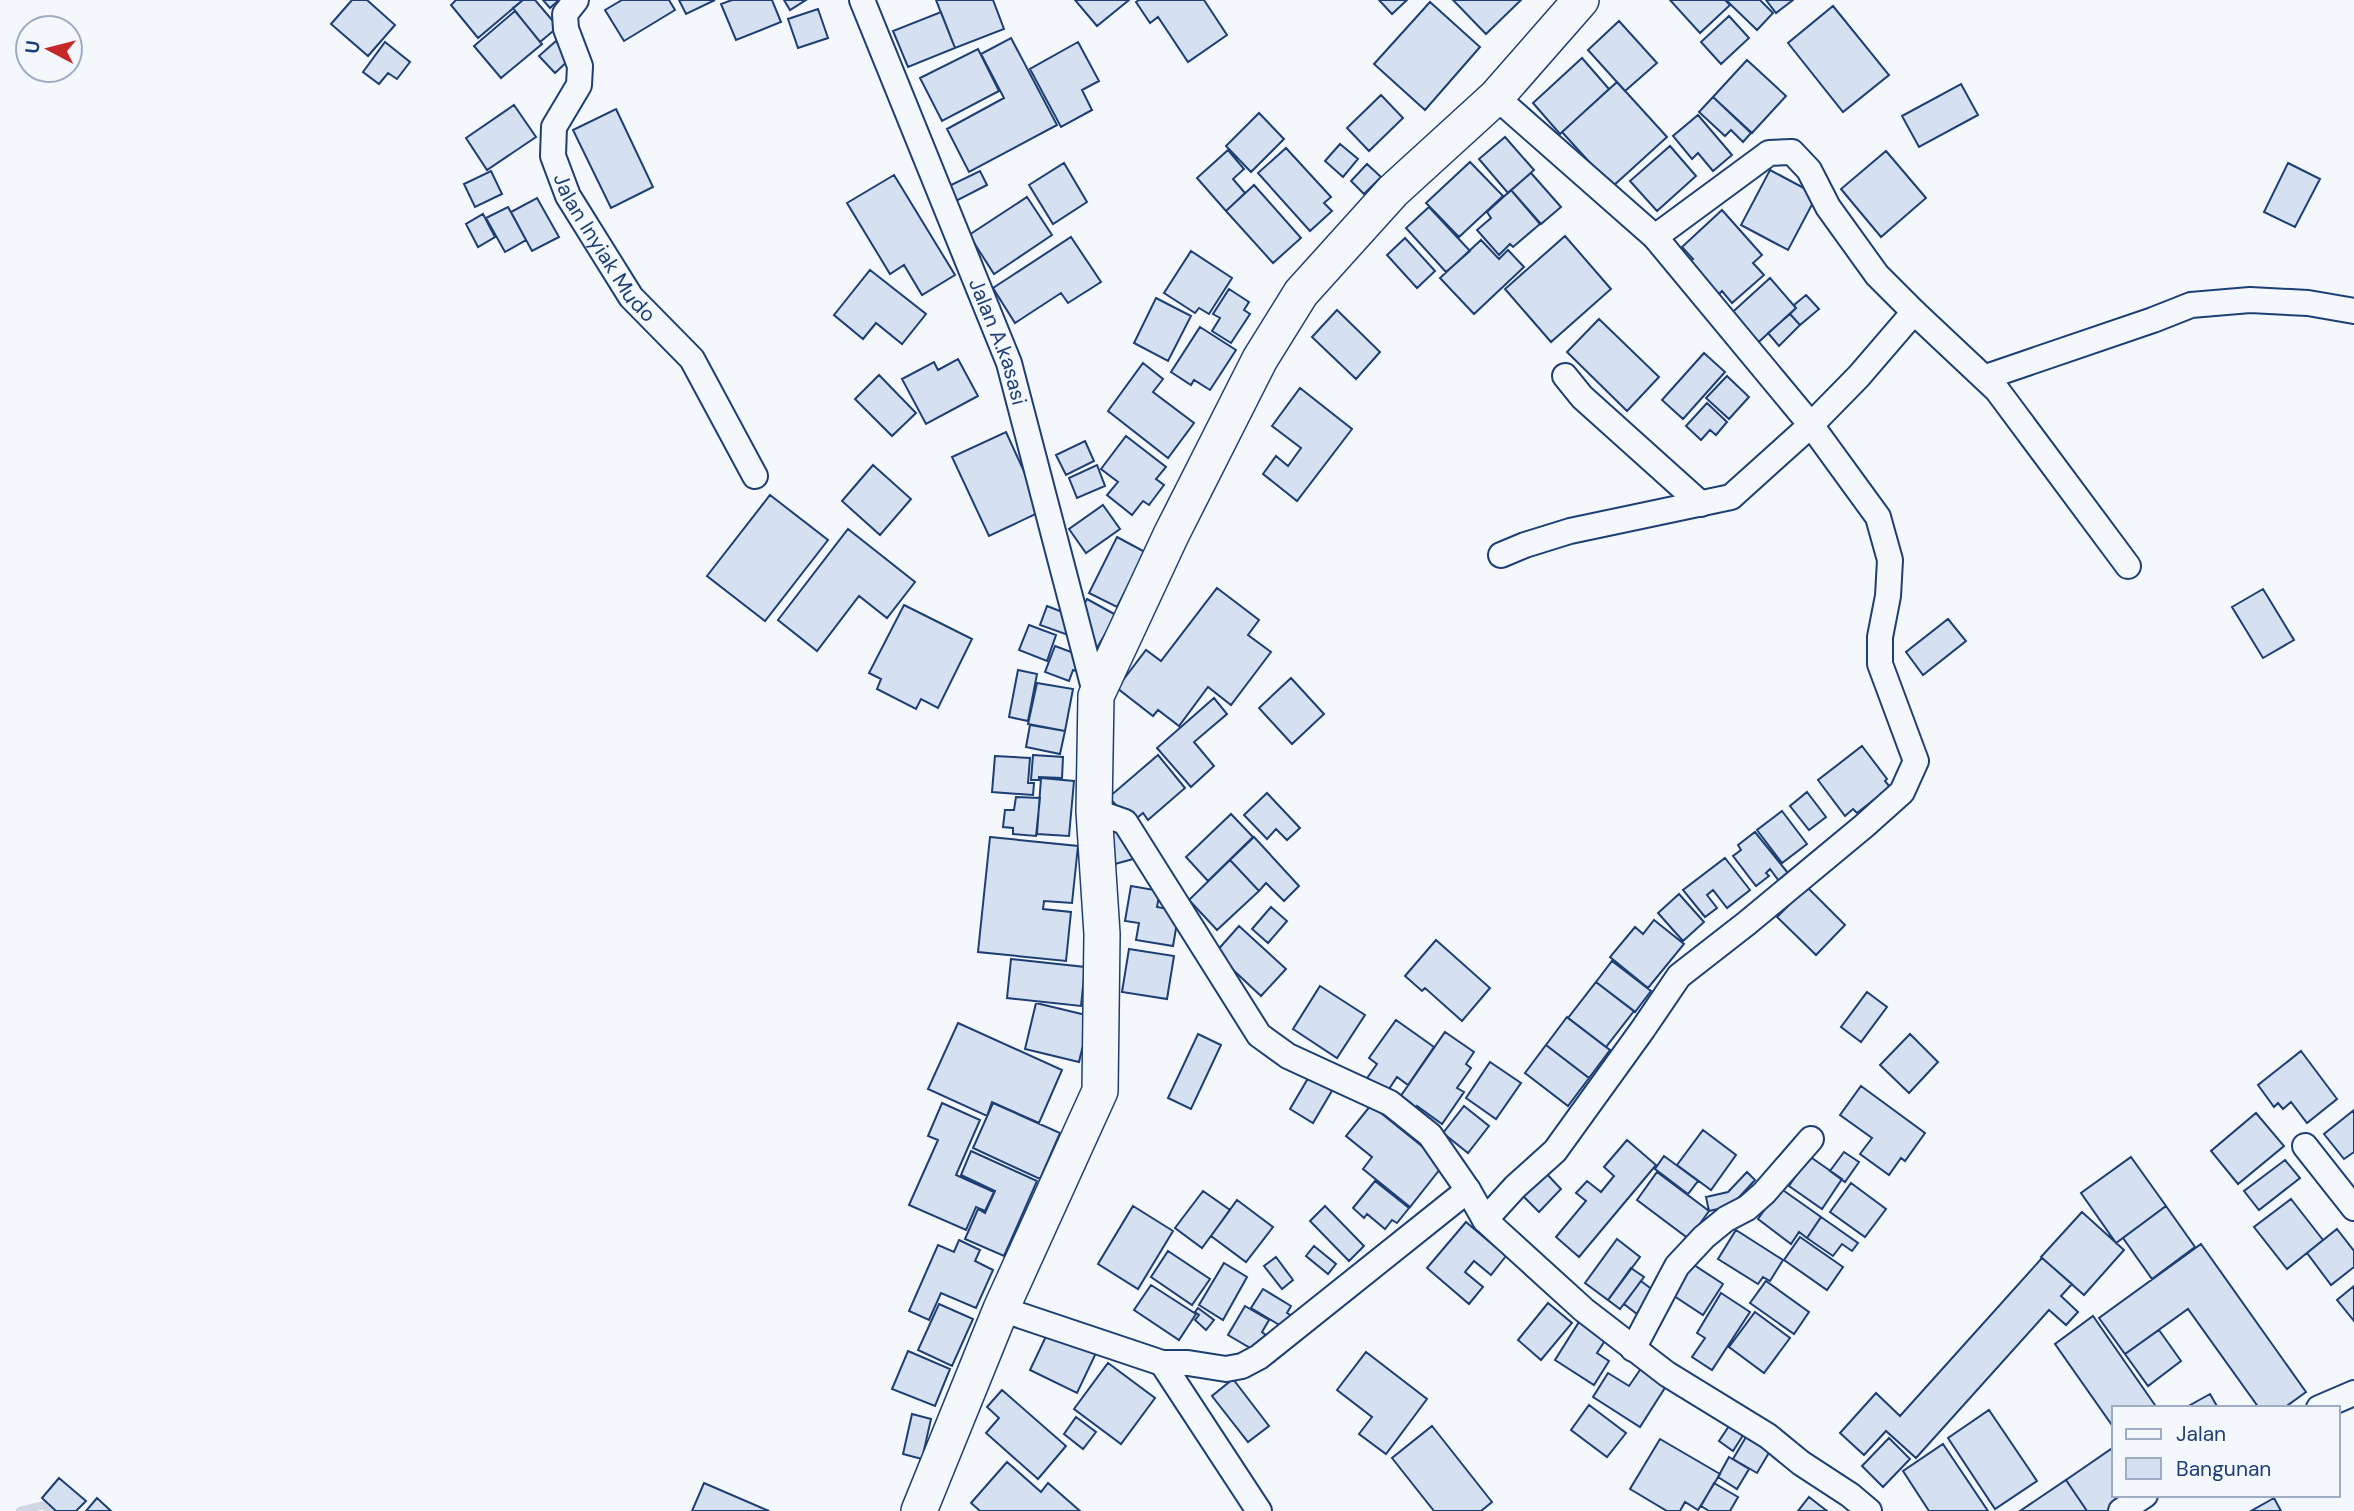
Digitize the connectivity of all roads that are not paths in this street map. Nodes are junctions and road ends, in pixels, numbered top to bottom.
1 (576, 0) edge
2 (862, 0) edge
3 (1581, 0) edge
4 (1496, 97) junction
5 (1655, 237) junction
6 (2354, 311) edge
7 (1913, 312) junction
8 (1565, 376) dead end
9 (1998, 391) junction
10 (1811, 425) junction
11 (755, 476) dead end
12 (1701, 503) junction
13 (1501, 555) dead end
14 (2128, 566) dead end
15 (1096, 696) junction
16 (1094, 811) junction
17 (1811, 1139) dead end
18 (2305, 1146) dead end
19 (1468, 1190) junction
20 (2354, 1208) edge
21 (1485, 1220) junction
22 (1001, 1309) junction
23 (1633, 1349) junction
24 (1161, 1363) junction
25 (2354, 1393) edge
26 (2324, 1406) edge
27 (2142, 1497) edge
28 (919, 1511) edge
29 (1259, 1511) edge
30 (1869, 1511) edge
31 (2122, 1511) edge

1 - 11 street, Jalan Inyiak Mudo
2 - 15 street, Jalan A.kasasi
3 - 4 main road
4 - 5 street
4 - 15 main road
5 - 7 street
5 - 10 street
6 - 9 street
7 - 9 street
7 - 10 street
8 - 12 street
9 - 14 street
10 - 12 street
10 - 21 street
12 - 13 street
15 - 16 main road
16 - 19 street
16 - 22 main road
17 - 23 street
18 - 20 street
19 - 21 street
19 - 24 street
21 - 23 street
22 - 24 street
22 - 28 main road
23 - 30 street
24 - 29 street
25 - 26 street
27 - 31 street

